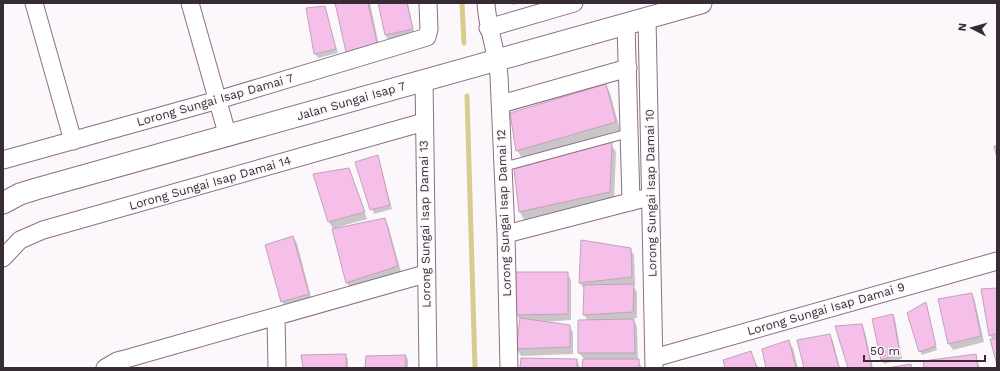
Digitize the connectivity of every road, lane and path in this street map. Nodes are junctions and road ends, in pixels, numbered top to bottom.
1 (34, 3) edge
2 (190, 3) edge
3 (428, 3) edge
4 (486, 3) edge
5 (574, 3) edge
6 (701, 3) edge
7 (647, 18) junction
8 (626, 24) junction
9 (488, 28) junction
10 (498, 59) junction
11 (628, 68) junction
12 (424, 79) junction
13 (218, 100) junction
14 (500, 104) junction
15 (424, 122) junction
16 (629, 133) junction
17 (228, 137) junction
18 (73, 140) junction
19 (3, 160) edge
20 (503, 167) junction
21 (650, 196) junction
22 (631, 202) junction
23 (3, 203) edge
24 (506, 234) junction
25 (3, 258) edge
26 (997, 261) edge
27 (425, 274) junction
28 (276, 317) junction
29 (654, 363) edge
30 (105, 368) edge
31 (277, 368) edge
32 (428, 368) edge
33 (509, 368) edge

1 - 18 street
2 - 13 street
3 - 13 street, Lorong Sungai Isap Damai 7
4 - 9 street, Lorong Sungai Isap Damai 12
5 - 9 street
6 - 7 street, Jalan Sungai Isap 7
7 - 8 street, Jalan Sungai Isap 7
7 - 21 street, Lorong Sungai Isap Damai 10
8 - 10 street, Jalan Sungai Isap 7
8 - 11 street
9 - 10 street, Lorong Sungai Isap Damai 12
10 - 12 street, Jalan Sungai Isap 7
10 - 14 street, Lorong Sungai Isap Damai 12
11 - 14 street
11 - 16 street
12 - 15 street, Lorong Sungai Isap Damai 13
12 - 17 street, Jalan Sungai Isap 7
13 - 17 street
13 - 18 street, Lorong Sungai Isap Damai 7
14 - 20 street, Lorong Sungai Isap Damai 12
15 - 25 street, Lorong Sungai Isap Damai 14
15 - 27 street, Lorong Sungai Isap Damai 13
16 - 20 lane
16 - 22 street
17 - 23 street, Jalan Sungai Isap 7
18 - 19 street, Lorong Sungai Isap Damai 7
20 - 24 street, Lorong Sungai Isap Damai 12
21 - 22 street
21 - 29 street, Lorong Sungai Isap Damai 10
22 - 24 street
24 - 33 street, Lorong Sungai Isap Damai 12
26 - 29 street, Lorong Sungai Isap Damai 9
27 - 28 street
27 - 32 street, Lorong Sungai Isap Damai 13
28 - 30 street
28 - 31 street

